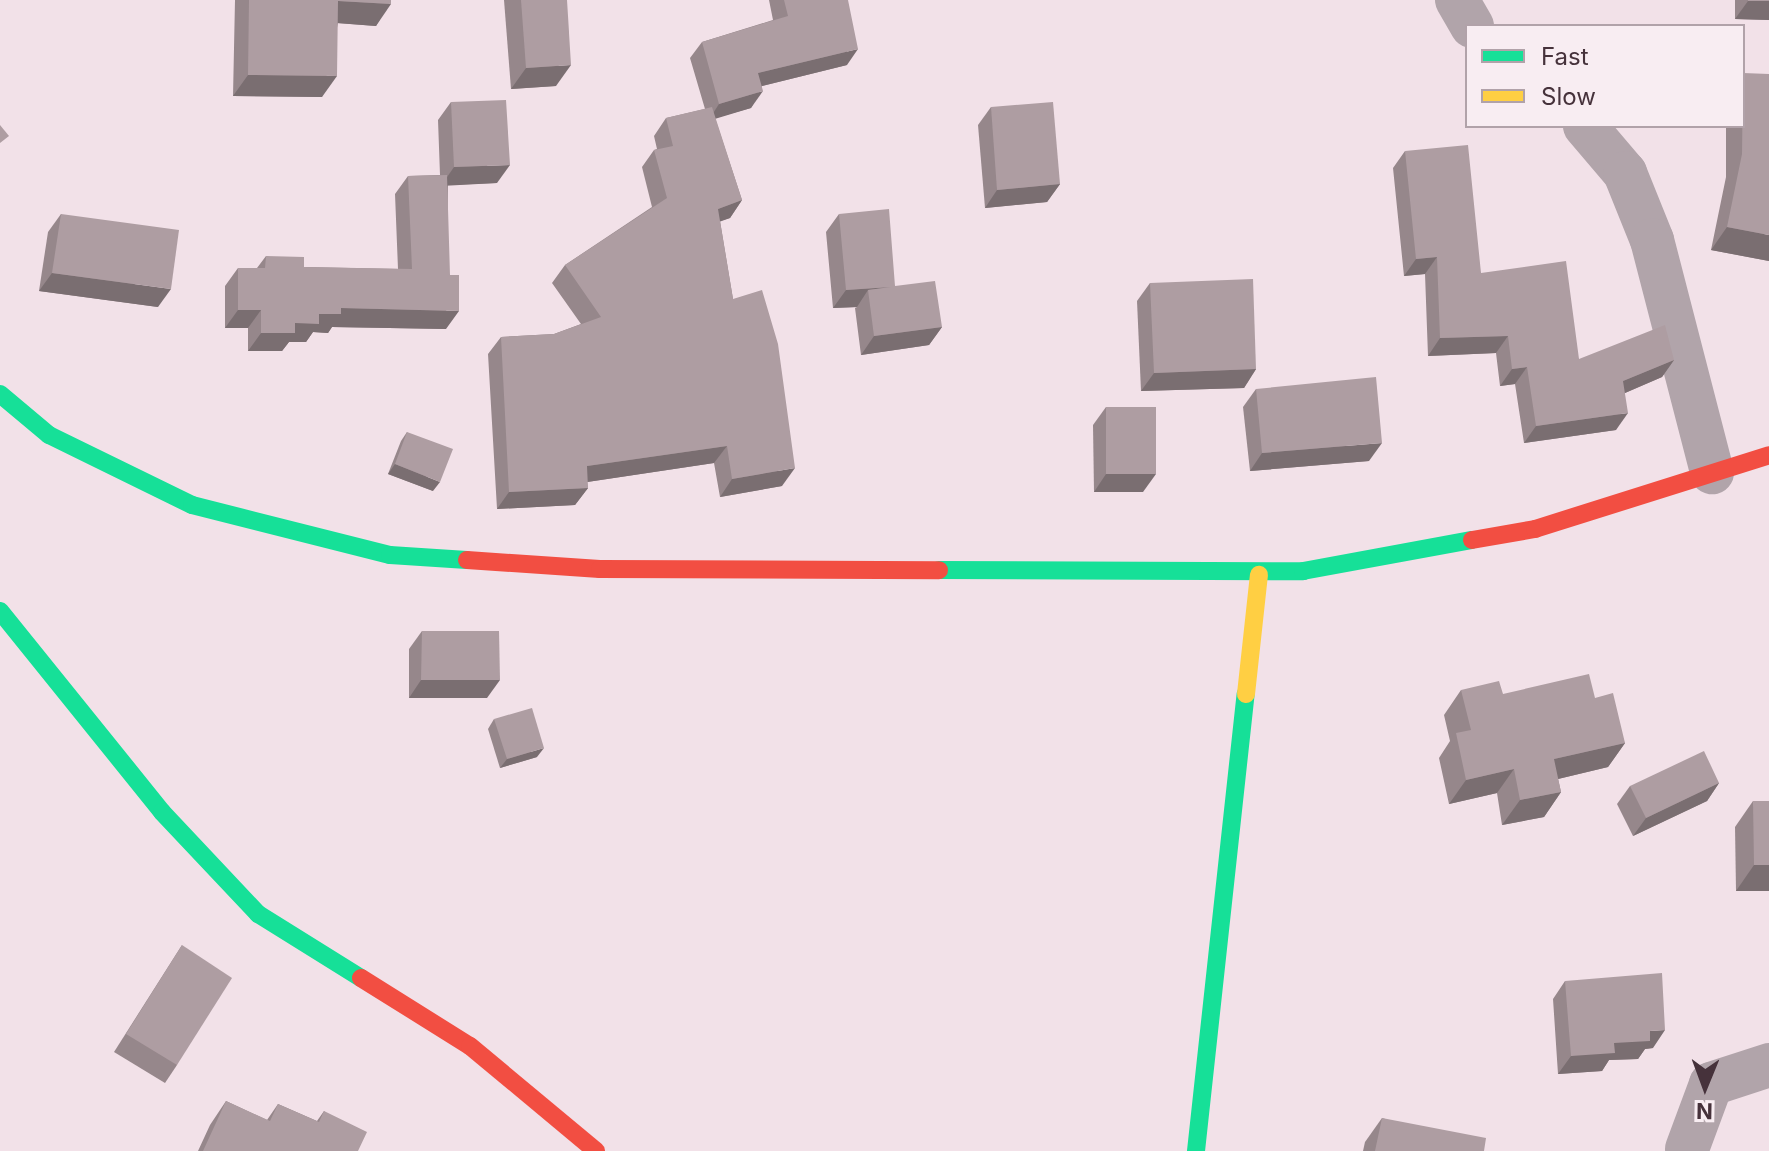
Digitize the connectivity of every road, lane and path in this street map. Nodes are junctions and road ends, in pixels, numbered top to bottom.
1 (1457, 0) edge
2 (1471, 24) edge
3 (1587, 128) edge
4 (0, 394) edge
5 (1769, 455) edge
6 (1712, 472) junction
7 (1259, 575) junction
8 (0, 611) edge
9 (1769, 1065) edge
10 (1687, 1149) edge
11 (596, 1151) edge
12 (1196, 1151) edge

1 - 2 street
3 - 6 street
4 - 7 street
5 - 6 street
6 - 7 street
7 - 12 street
8 - 11 street
9 - 10 street

